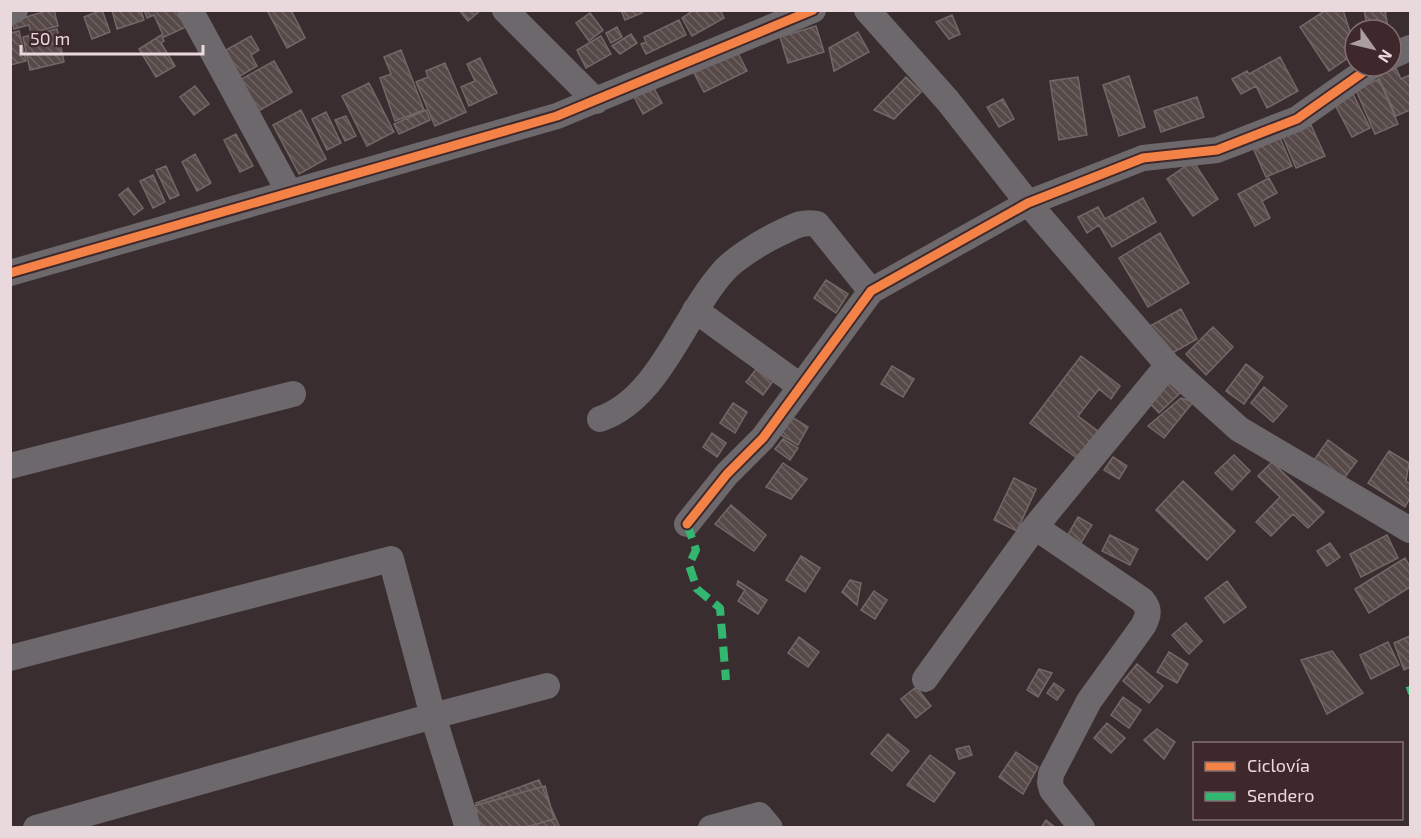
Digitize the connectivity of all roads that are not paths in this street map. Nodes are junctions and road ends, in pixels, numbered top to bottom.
1 (15, 10) edge
2 (190, 10) edge
3 (505, 10) edge
4 (813, 10) edge
5 (867, 10) edge
6 (10, 12) edge
7 (1355, 78) edge
8 (596, 101) junction
9 (289, 192) junction
10 (1028, 203) junction
11 (10, 273) edge
12 (871, 291) junction
13 (695, 310) junction
14 (1168, 365) junction
15 (800, 386) junction
16 (293, 394) dead end
17 (600, 419) dead end
18 (10, 466) edge
19 (687, 524) dead end
20 (1035, 527) junction
21 (1410, 530) edge
22 (10, 658) edge
23 (925, 679) dead end
24 (547, 686) dead end
25 (433, 716) junction
26 (36, 828) edge
27 (468, 828) edge
28 (711, 828) edge
29 (770, 828) edge
30 (1082, 828) edge

1 - 6 street
2 - 9 street
3 - 8 street
4 - 8 street
5 - 10 street
7 - 10 street
8 - 9 street
9 - 11 street
10 - 12 street
10 - 14 street
12 - 13 street
12 - 15 street
13 - 15 street
13 - 17 street
14 - 20 street
14 - 21 street
15 - 19 street
16 - 18 street
20 - 23 street
20 - 30 street
22 - 25 street
24 - 25 street
25 - 26 street
25 - 27 street
28 - 29 street

